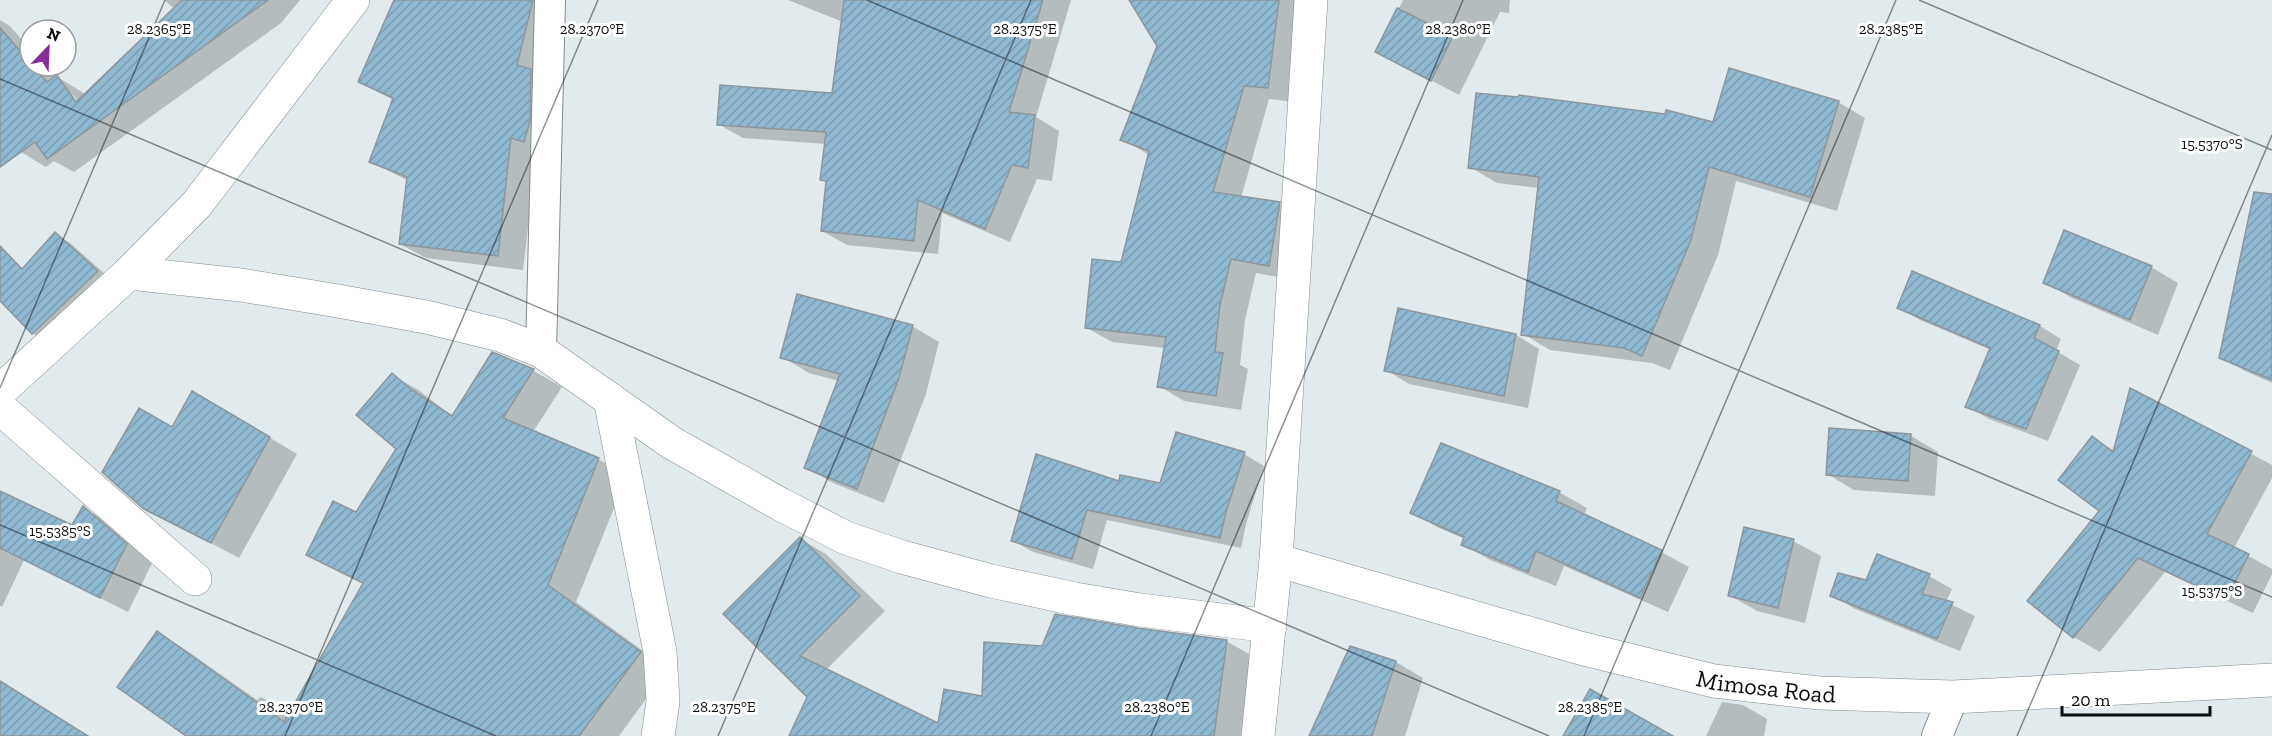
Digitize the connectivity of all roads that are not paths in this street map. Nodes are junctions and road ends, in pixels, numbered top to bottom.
1 (353, 0) edge
2 (550, 0) edge
3 (1311, 0) edge
4 (129, 273) junction
5 (541, 351) junction
6 (0, 391) edge
7 (610, 399) junction
8 (0, 408) edge
9 (1276, 560) junction
10 (195, 579) dead end
11 (1270, 626) junction
12 (2272, 680) edge
13 (1953, 697) junction
14 (658, 736) edge
15 (1258, 736) edge
16 (1937, 736) edge

1 - 4 street
2 - 5 lane
3 - 9 street
4 - 5 street
4 - 6 street
5 - 7 street
7 - 11 street
7 - 14 street
8 - 10 street
9 - 11 street
9 - 13 street, Mimosa Road
11 - 15 street
12 - 13 street, Mimosa Road
13 - 16 lane

